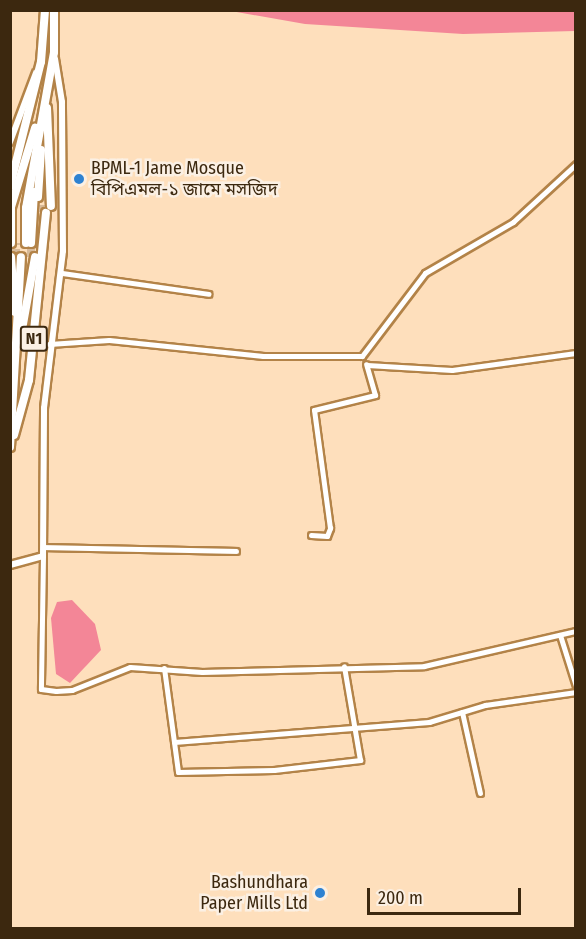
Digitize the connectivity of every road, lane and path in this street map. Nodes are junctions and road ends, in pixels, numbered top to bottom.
1 (45, 10) edge
2 (54, 10) edge
3 (49, 41) junction
4 (54, 52) junction
5 (42, 62) junction
6 (46, 93) junction
7 (10, 142) edge
8 (576, 164) edge
9 (10, 186) edge
10 (26, 243) edge
11 (23, 257) edge
12 (62, 273) junction
13 (209, 294) dead end
14 (19, 342) junction
15 (49, 344) junction
16 (576, 353) edge
17 (362, 356) junction
18 (366, 364) junction
19 (14, 435) junction
20 (10, 447) edge
21 (311, 535) dead end
22 (43, 547) junction
23 (236, 551) dead end
24 (43, 556) junction
25 (10, 565) edge
26 (576, 631) edge
27 (561, 635) junction
28 (344, 666) junction
29 (164, 668) junction
30 (576, 686) edge
31 (576, 692) edge
32 (462, 712) junction
33 (355, 729) junction
34 (174, 742) junction
35 (480, 793) dead end

1 - 3 highway, N1
2 - 3 highway, N1
3 - 4 highway, N1
3 - 5 highway, N1
4 - 6 highway, N1
4 - 12 street
5 - 7 street
5 - 9 highway, N1
6 - 10 highway, N1
6 - 10 highway, N1
6 - 10 highway, N1
8 - 17 street
10 - 19 highway, N1
11 - 14 highway, N1
11 - 14 highway, N1
12 - 13 street
12 - 15 street
14 - 19 highway, N1
15 - 17 street
15 - 22 street
16 - 18 street
17 - 18 street
18 - 21 street
19 - 20 highway, N1
22 - 23 street
22 - 24 street
24 - 25 street
24 - 29 street
26 - 27 street
27 - 28 street
27 - 30 street
28 - 29 street
28 - 33 street
29 - 34 street
31 - 32 street
32 - 33 street
32 - 35 street
33 - 34 street
33 - 34 street

